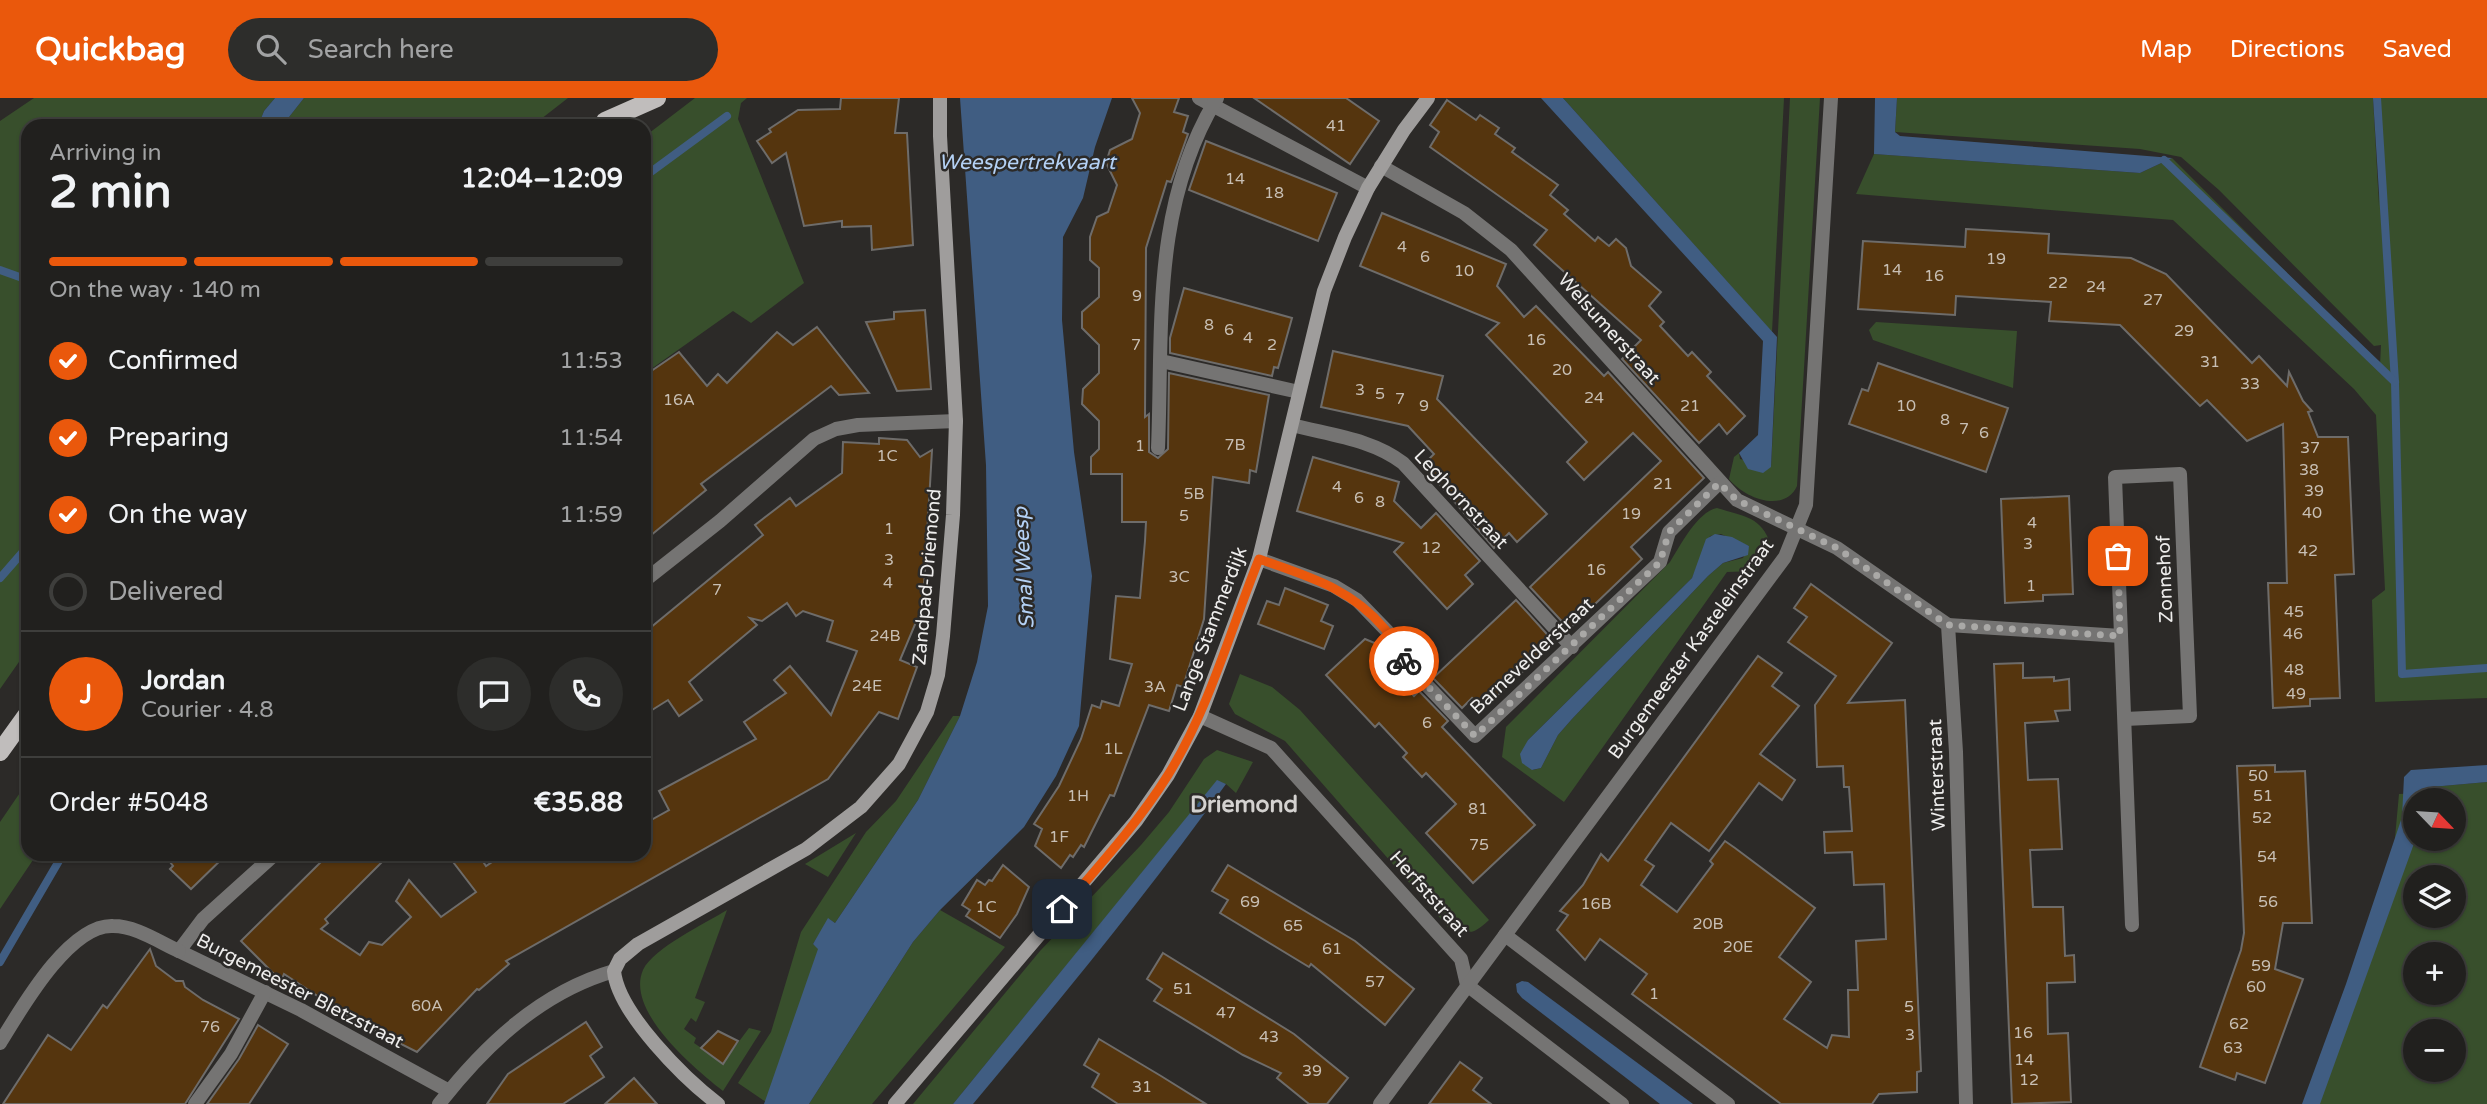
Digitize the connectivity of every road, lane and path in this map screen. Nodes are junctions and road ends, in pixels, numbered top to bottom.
1 (627, 98) edge
2 (657, 98) edge
3 (940, 98) edge
4 (1199, 98) edge
5 (1429, 98) edge
6 (1831, 98) edge
7 (1215, 102) edge
8 (605, 119) edge
9 (610, 119) edge
10 (1381, 166) junction
11 (1368, 188) junction
12 (1161, 361) junction
13 (1299, 392) junction
14 (956, 421) junction
15 (1292, 425) junction
16 (1158, 448) dead end
17 (1719, 483) junction
18 (1796, 530) junction
19 (1259, 559) junction
20 (651, 575) edge
21 (1948, 625) junction
22 (2120, 636) junction
23 (1572, 647) junction
24 (1200, 716) junction
25 (2125, 719) junction
26 (21, 722) edge
27 (0, 752) edge
28 (267, 861) edge
29 (2132, 925) dead end
30 (1505, 935) junction
31 (179, 951) junction
32 (614, 971) junction
33 (1467, 985) junction
34 (265, 992) junction
35 (0, 1043) edge
36 (449, 1091) junction
37 (195, 1104) edge
38 (439, 1104) edge
39 (718, 1104) edge
40 (895, 1104) edge
41 (1380, 1104) edge
42 (1622, 1104) edge
43 (1728, 1104) edge
44 (1966, 1104) edge

1 - 8 main road
2 - 9 main road
3 - 14 street, Zandpad-Driemond
4 - 7 street
5 - 10 street, Lange Stammerdijk
6 - 18 street, Burgemeester Kasteleinstraat
7 - 11 street
7 - 12 street
10 - 11 street, Lange Stammerdijk
10 - 17 street, Welsumerstraat
11 - 13 street, Lange Stammerdijk
12 - 13 street
12 - 16 street
13 - 15 street, Lange Stammerdijk
14 - 20 street
14 - 32 street, Zandpad-Driemond
15 - 19 street, Lange Stammerdijk
15 - 23 street, Leghornstraat
17 - 18 street, Welsumerstraat
17 - 23 street, Barnevelderstraat
18 - 21 street
18 - 30 street, Burgemeester Kasteleinstraat
19 - 23 street, Barnevelderstraat
19 - 24 street, Lange Stammerdijk
21 - 22 street
21 - 44 street, Winterstraat
22 - 25 street, Zonnehof
22 - 25 street, Zonnehof
24 - 33 street, Herfststraat
24 - 40 street, Lange Stammerdijk
25 - 29 street, Zonnehof
26 - 27 main road
28 - 31 street, Burgemeester Bletzstraat
30 - 33 street, Burgemeester Kasteleinstraat
30 - 43 street
31 - 34 street, Burgemeester Bletzstraat
31 - 35 street
32 - 36 street
32 - 39 street
33 - 41 street, Burgemeester Kasteleinstraat
33 - 42 street
34 - 36 street, Burgemeester Bletzstraat
34 - 37 street
36 - 38 street

